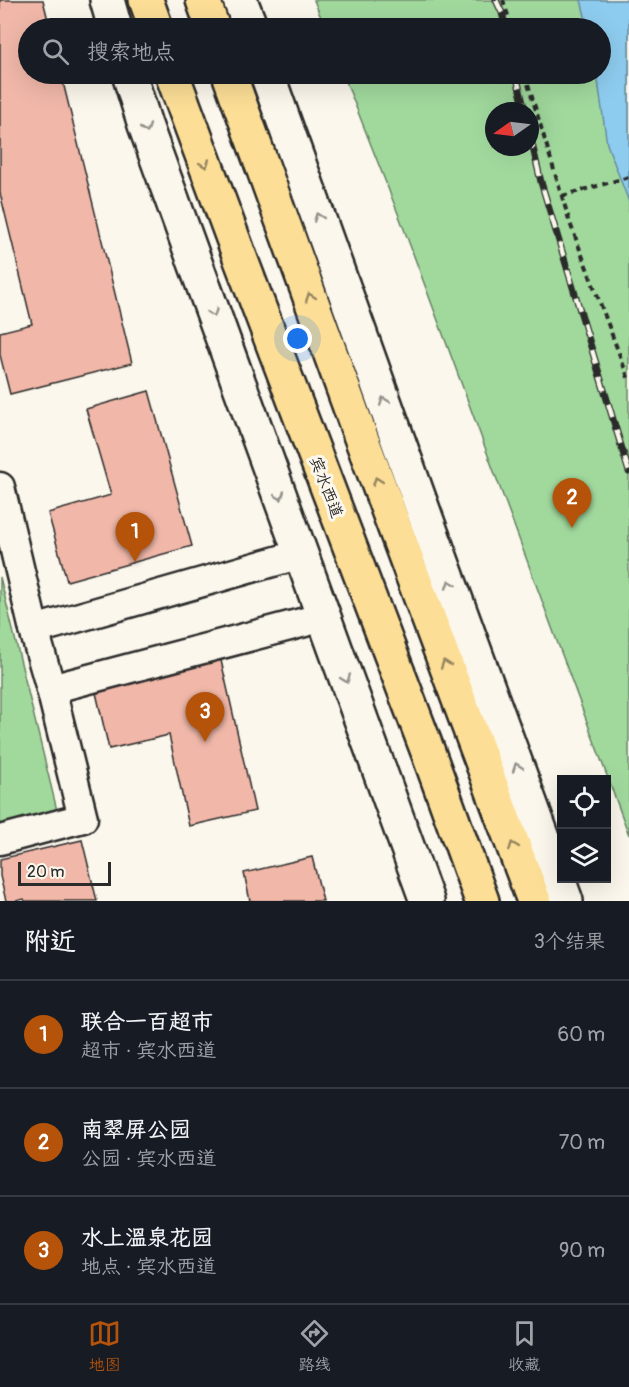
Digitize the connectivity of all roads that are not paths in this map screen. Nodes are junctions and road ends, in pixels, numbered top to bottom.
1 (107, 0) edge
2 (146, 0) edge
3 (203, 0) edge
4 (240, 0) edge
5 (112, 18) edge
6 (152, 18) edge
7 (209, 18) edge
8 (247, 18) edge
9 (132, 84) edge
10 (176, 84) edge
11 (233, 84) edge
12 (271, 84) edge
13 (0, 487) edge
14 (301, 554) junction
15 (324, 617) junction
16 (34, 630) junction
17 (51, 689) junction
18 (0, 840) edge
19 (427, 901) edge
20 (482, 901) edge
21 (534, 901) edge
22 (566, 901) edge

1 - 5 street
2 - 6 main road
3 - 7 main road
4 - 8 street
9 -> 14 street
10 -> 20 main road, 宾水西道
21 -> 11 main road
22 -> 12 street
13 - 16 street
14 - 15 street
14 - 16 street
15 - 17 street
15 -> 19 street
16 - 17 street
17 - 18 street

